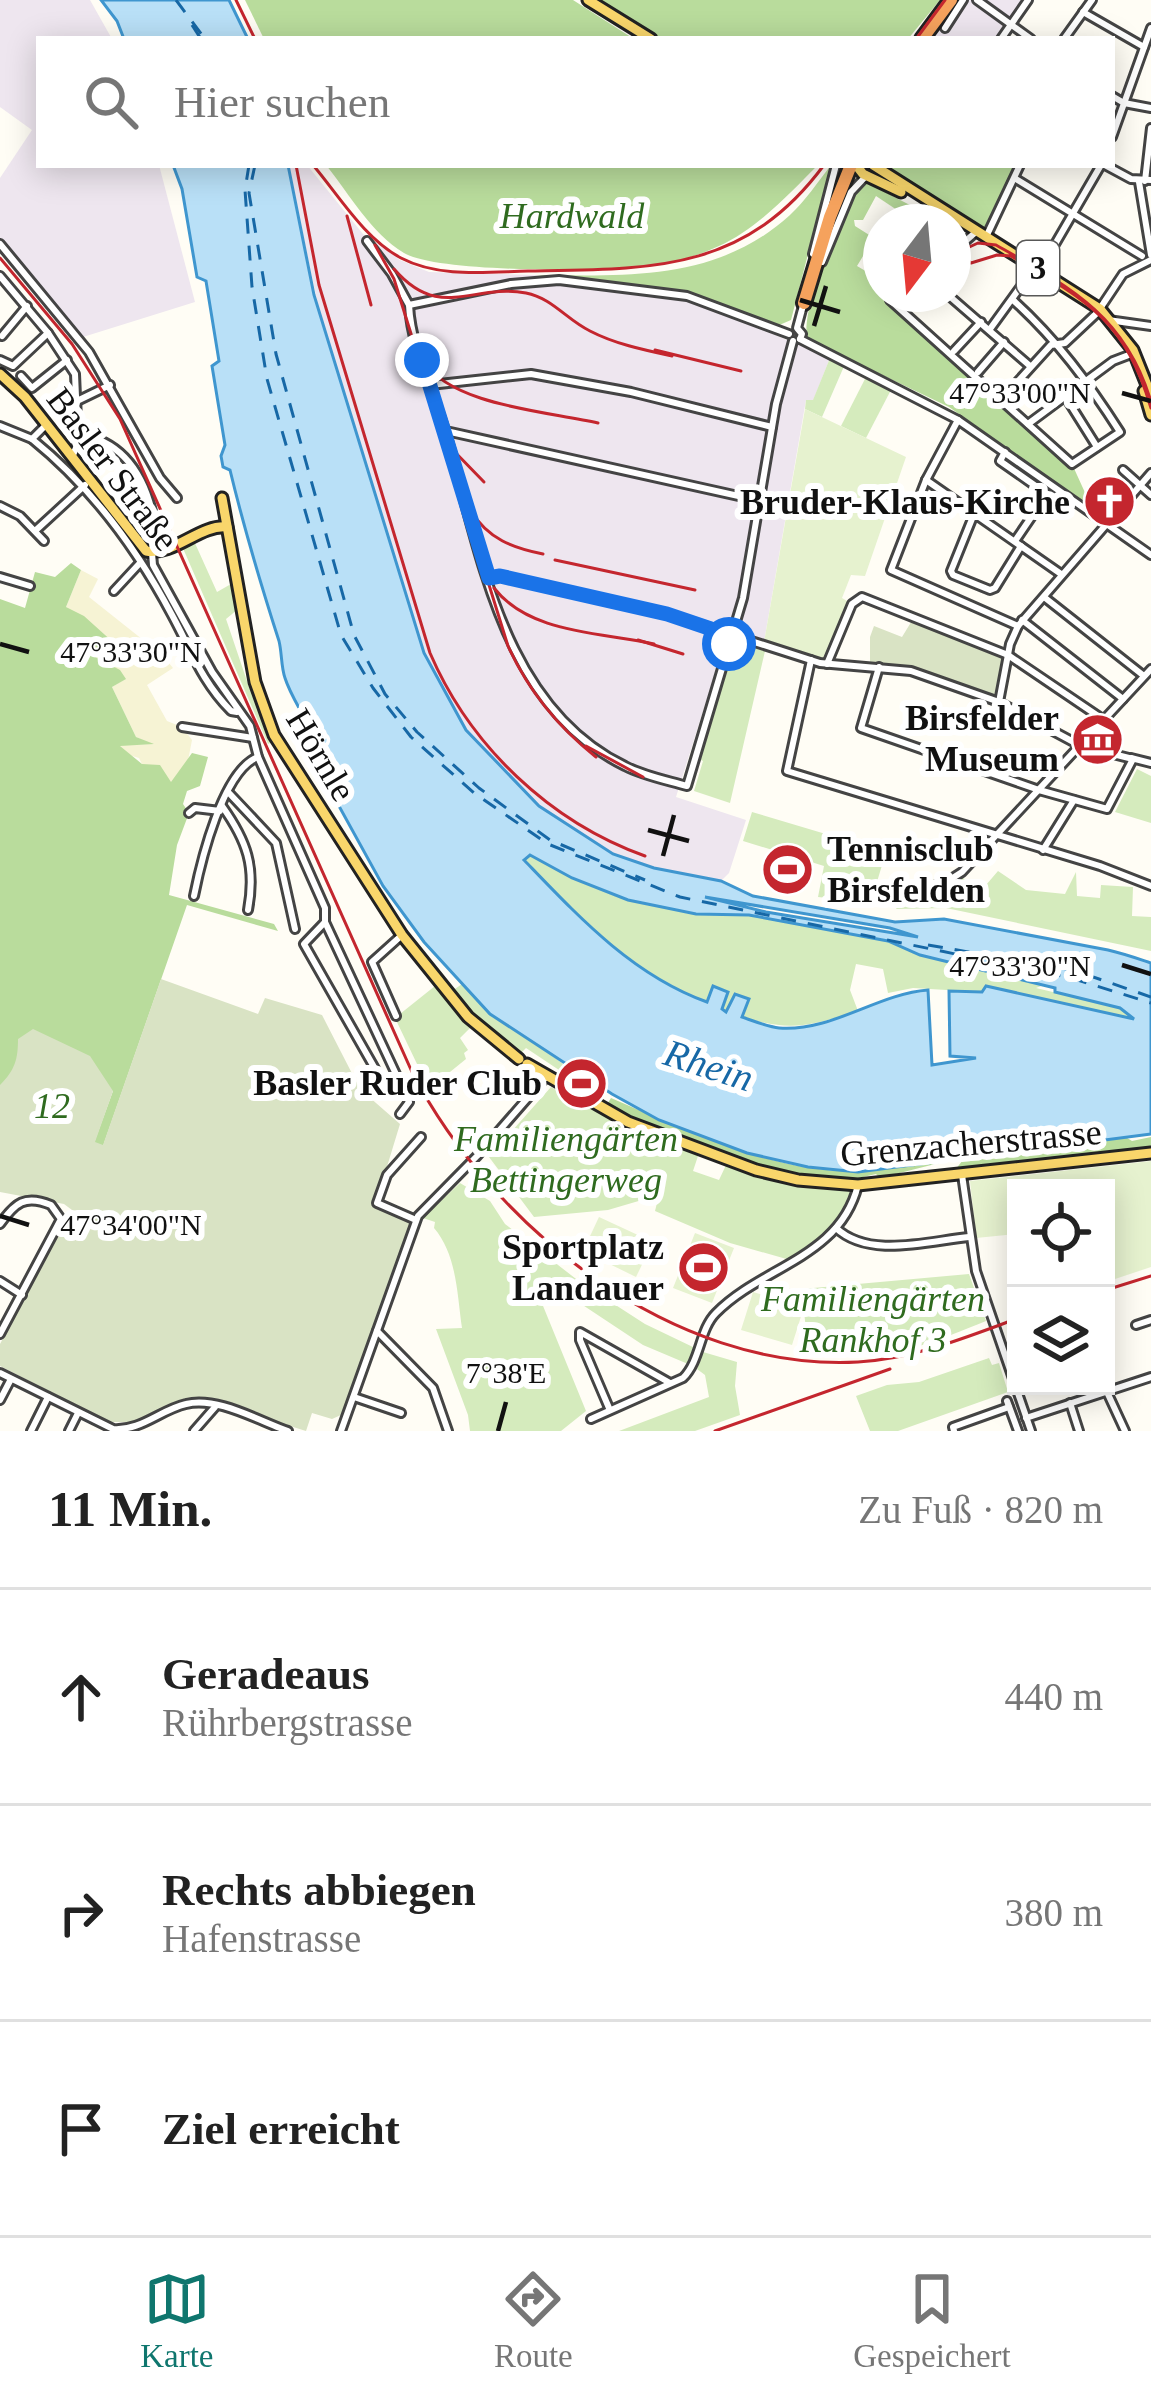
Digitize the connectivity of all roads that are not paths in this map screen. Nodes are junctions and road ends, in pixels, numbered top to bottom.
1 (585, 0) edge
2 (957, 0) edge
3 (977, 0) edge
4 (1028, 0) edge
5 (1092, 0) edge
6 (1083, 13) junction
7 (1011, 25) junction
8 (945, 28) dead end
9 (1151, 28) edge
10 (644, 36) edge
11 (927, 36) edge
12 (1002, 36) edge
13 (1027, 36) edge
14 (1066, 36) edge
15 (1144, 46) junction
16 (1115, 98) edge
17 (1124, 103) junction
18 (1151, 108) edge
19 (1115, 128) edge
20 (1151, 128) edge
21 (835, 168) edge
22 (854, 168) edge
23 (1019, 168) edge
24 (1101, 168) edge
25 (1111, 168) edge
26 (871, 170) edge
27 (1016, 179) junction
28 (1145, 181) edge
29 (925, 204) edge
30 (1073, 213) junction
31 (971, 231) edge
32 (980, 235) junction
33 (367, 241) dead end
34 (971, 241) edge
35 (0, 244) edge
36 (1148, 257) edge
37 (1036, 269) junction
38 (0, 276) edge
39 (7, 284) junction
40 (0, 292) edge
41 (1013, 300) junction
42 (804, 303) junction
43 (409, 305) junction
44 (26, 306) junction
45 (1098, 311) junction
46 (903, 312) edge
47 (968, 312) edge
48 (1108, 320) junction
49 (981, 322) junction
50 (1151, 326) edge
51 (990, 328) junction
52 (48, 333) junction
53 (2, 336) edge
54 (794, 338) junction
55 (1004, 342) junction
56 (1059, 344) junction
57 (954, 351) dead end
58 (1132, 354) junction
59 (68, 359) junction
60 (0, 360) edge
61 (1031, 368) junction
62 (978, 372) dead end
63 (0, 374) edge
64 (21, 376) dead end
65 (1086, 380) junction
66 (430, 385) junction
67 (110, 386) junction
68 (1151, 395) edge
69 (1065, 396) junction
70 (77, 400) junction
71 (1001, 400) junction
72 (1151, 415) edge
73 (958, 421) junction
74 (46, 424) junction
75 (1028, 424) junction
76 (0, 426) edge
77 (772, 427) junction
78 (446, 430) junction
79 (78, 434) junction
80 (32, 440) junction
81 (1097, 447) junction
82 (1005, 452) junction
83 (70, 458) junction
84 (1123, 470) dead end
85 (1151, 473) edge
86 (926, 480) junction
87 (1139, 484) junction
88 (85, 485) junction
89 (1053, 486) junction
90 (1047, 494) junction
91 (1151, 495) edge
92 (177, 498) dead end
93 (761, 501) junction
94 (0, 506) edge
95 (974, 514) junction
96 (154, 520) dead end
97 (1106, 522) junction
98 (213, 528) junction
99 (228, 530) junction
100 (35, 531) junction
101 (44, 541) dead end
102 (1018, 544) junction
103 (152, 553) junction
104 (1151, 554) edge
105 (139, 564) junction
106 (1061, 574) junction
107 (0, 577) edge
108 (489, 578) junction
109 (30, 586) dead end
110 (114, 590) dead end
111 (1043, 596) junction
112 (1020, 623) junction
113 (732, 636) junction
114 (1008, 655) junction
115 (811, 660) junction
116 (827, 664) junction
117 (879, 667) junction
118 (1151, 669) edge
119 (1144, 676) junction
120 (1124, 699) junction
121 (999, 702) junction
122 (237, 712) junction
123 (1104, 720) junction
124 (182, 727) dead end
125 (253, 738) junction
126 (1081, 746) junction
127 (258, 757) junction
128 (1133, 759) junction
129 (1151, 763) edge
130 (1039, 790) junction
131 (229, 793) junction
132 (1074, 800) junction
133 (221, 808) junction
134 (189, 813) dead end
135 (997, 836) junction
136 (299, 848) junction
137 (1043, 850) junction
138 (281, 856) junction
139 (1151, 886) edge
140 (194, 896) dead end
141 (901, 898) dead end
142 (248, 910) dead end
143 (325, 922) junction
144 (295, 929) dead end
145 (402, 935) junction
146 (396, 1016) dead end
147 (526, 1064) joint
148 (395, 1077) junction
149 (546, 1077) junction
150 (400, 1114) dead end
151 (421, 1137) dead end
152 (1151, 1154) edge
153 (962, 1175) junction
154 (858, 1185) junction
155 (416, 1220) junction
156 (0, 1225) edge
157 (836, 1228) junction
158 (969, 1237) junction
159 (0, 1281) edge
160 (22, 1295) junction
161 (1151, 1321) edge
162 (1136, 1325) dead end
163 (377, 1331) junction
164 (0, 1334) edge
165 (1007, 1362) edge
166 (0, 1372) edge
167 (1151, 1377) edge
168 (11, 1378) junction
169 (671, 1384) junction
170 (1115, 1389) edge
171 (1019, 1395) edge
172 (1096, 1395) edge
173 (1107, 1395) edge
174 (48, 1397) junction
175 (354, 1397) junction
176 (0, 1400) edge
177 (1070, 1403) junction
178 (215, 1406) junction
179 (609, 1408) junction
180 (78, 1413) junction
181 (401, 1413) dead end
182 (1026, 1418) junction
183 (591, 1419) dead end
184 (260, 1421) junction
185 (954, 1429) edge
186 (341, 1430) edge
187 (32, 1431) edge
188 (69, 1431) edge
189 (194, 1431) edge
190 (256, 1431) edge
191 (288, 1431) edge
192 (448, 1431) edge
193 (1018, 1431) edge
194 (1030, 1431) edge
195 (1079, 1431) edge
196 (1125, 1431) edge

1 - 10 main road
2 - 8 street
2 - 11 highway
3 - 7 street
4 - 7 street
5 - 6 street
6 - 14 street
6 - 15 street
7 - 12 street
7 - 13 street
9 - 15 street
15 - 17 street
16 - 17 street
17 - 18 street
17 - 19 street
20 - 28 street
21 - 42 street
22 - 42 highway
23 - 27 street
24 - 30 street
25 - 28 street
26 - 29 main road, 3
26 - 32 main road, 3
26 - 42 street
27 - 30 street
27 - 32 street
28 - 36 street
30 - 36 street
30 - 37 street
31 - 32 main road, 3
32 - 34 street
32 - 37 main road, 3
33 - 43 street
35 - 67 street
36 - 45 street
37 - 41 street
37 - 45 main road, 3
38 - 39 street
39 - 40 street
39 - 44 street
41 - 51 street
41 - 56 street
42 - 54 street
43 - 54 street
43 - 66 street
44 - 52 street
44 - 53 street
45 - 48 main road, 3
45 - 56 street
46 - 71 street
47 - 49 street
48 - 50 street
48 - 58 main road, 3
49 - 51 street
49 - 57 street
51 - 55 street
52 - 59 street
52 - 60 street
54 - 73 street
54 - 77 street
55 - 61 street
55 - 62 street
56 - 61 street
56 - 65 street
58 - 65 street
58 - 68 main road, 3
58 - 72 main road, 3
59 - 64 street
59 - 70 street
61 - 71 street
63 - 74 main road, Basler Straße
65 - 69 street
65 - 81 street
66 - 77 street
66 - 78 street
67 - 70 street
67 - 92 street
69 - 75 street
69 - 81 street
70 - 79 street
71 - 75 street
73 - 82 street
73 - 86 street
74 - 80 street
74 - 83 main road, Basler Straße
75 - 81 street
76 - 80 street
77 - 93 street
78 - 93 street
78 - 108 street
79 - 83 street
79 - 96 street
80 - 88 street
82 - 89 street
82 - 90 street
83 - 103 main road, Basler Straße
84 - 87 street
85 - 87 street
86 - 95 street
86 - 112 street
87 - 91 street
87 - 97 street
88 - 100 street
88 - 105 street
89 - 90 street
89 - 97 street
90 - 102 street
93 - 113 street
94 - 100 street
95 - 102 street
95 - 102 street
97 - 104 street
97 - 106 street
98 - 99 main road
98 - 99 main road, Hörnle
98 - 103 main road
99 - 145 main road, Hörnle
100 - 101 street
102 - 106 street
103 - 122 street, Basler Straße
105 - 110 street
105 - 122 street
106 - 111 street
107 - 109 street
108 - 113 street
108 - 113 street
111 - 112 street
111 - 119 street
112 - 114 street
112 - 120 street
113 - 115 street
114 - 116 street
114 - 121 street
114 - 123 street
115 - 116 street
115 - 135 street
116 - 117 street
117 - 121 street
117 - 130 street
118 - 119 street
119 - 120 street
120 - 123 street
121 - 126 street
122 - 125 street, Basler Straße
123 - 126 street
124 - 125 street
125 - 127 street
126 - 128 street
126 - 130 street
127 - 131 street
127 - 136 street
128 - 129 street
128 - 132 street
130 - 132 street
130 - 135 street
131 - 133 street
131 - 138 street
132 - 137 street
133 - 134 street
133 - 140 street
133 - 142 street
135 - 137 street
135 - 141 street
136 - 138 street
136 - 143 street
137 - 139 street
138 - 144 street
143 - 148 street
143 - 148 street
145 - 146 street
145 - 147 main road, Hörnle
147 - 149 main road, Grenzacherstrasse
148 - 150 street
149 - 154 main road, Grenzacherstrasse
149 - 155 street
151 - 155 street
152 - 153 main road, Grenzacherstrasse
153 - 154 main road, Grenzacherstrasse
153 - 158 street
154 - 157 street
155 - 163 street
156 - 160 street
157 - 158 street
157 - 169 street
158 - 165 street
159 - 160 street
160 - 164 street
161 - 162 street
163 - 175 street
163 - 192 street
166 - 168 street
167 - 170 street
168 - 174 street
168 - 176 street
169 - 179 street
169 - 179 street
171 - 182 street
172 - 177 street
173 - 196 street
174 - 180 street
174 - 187 street
175 - 181 street
175 - 186 street
177 - 182 street
177 - 195 street
178 - 180 street
178 - 184 street
178 - 189 street
179 - 183 street
180 - 188 street
182 - 194 street
184 - 190 street
184 - 191 street
185 - 193 street

